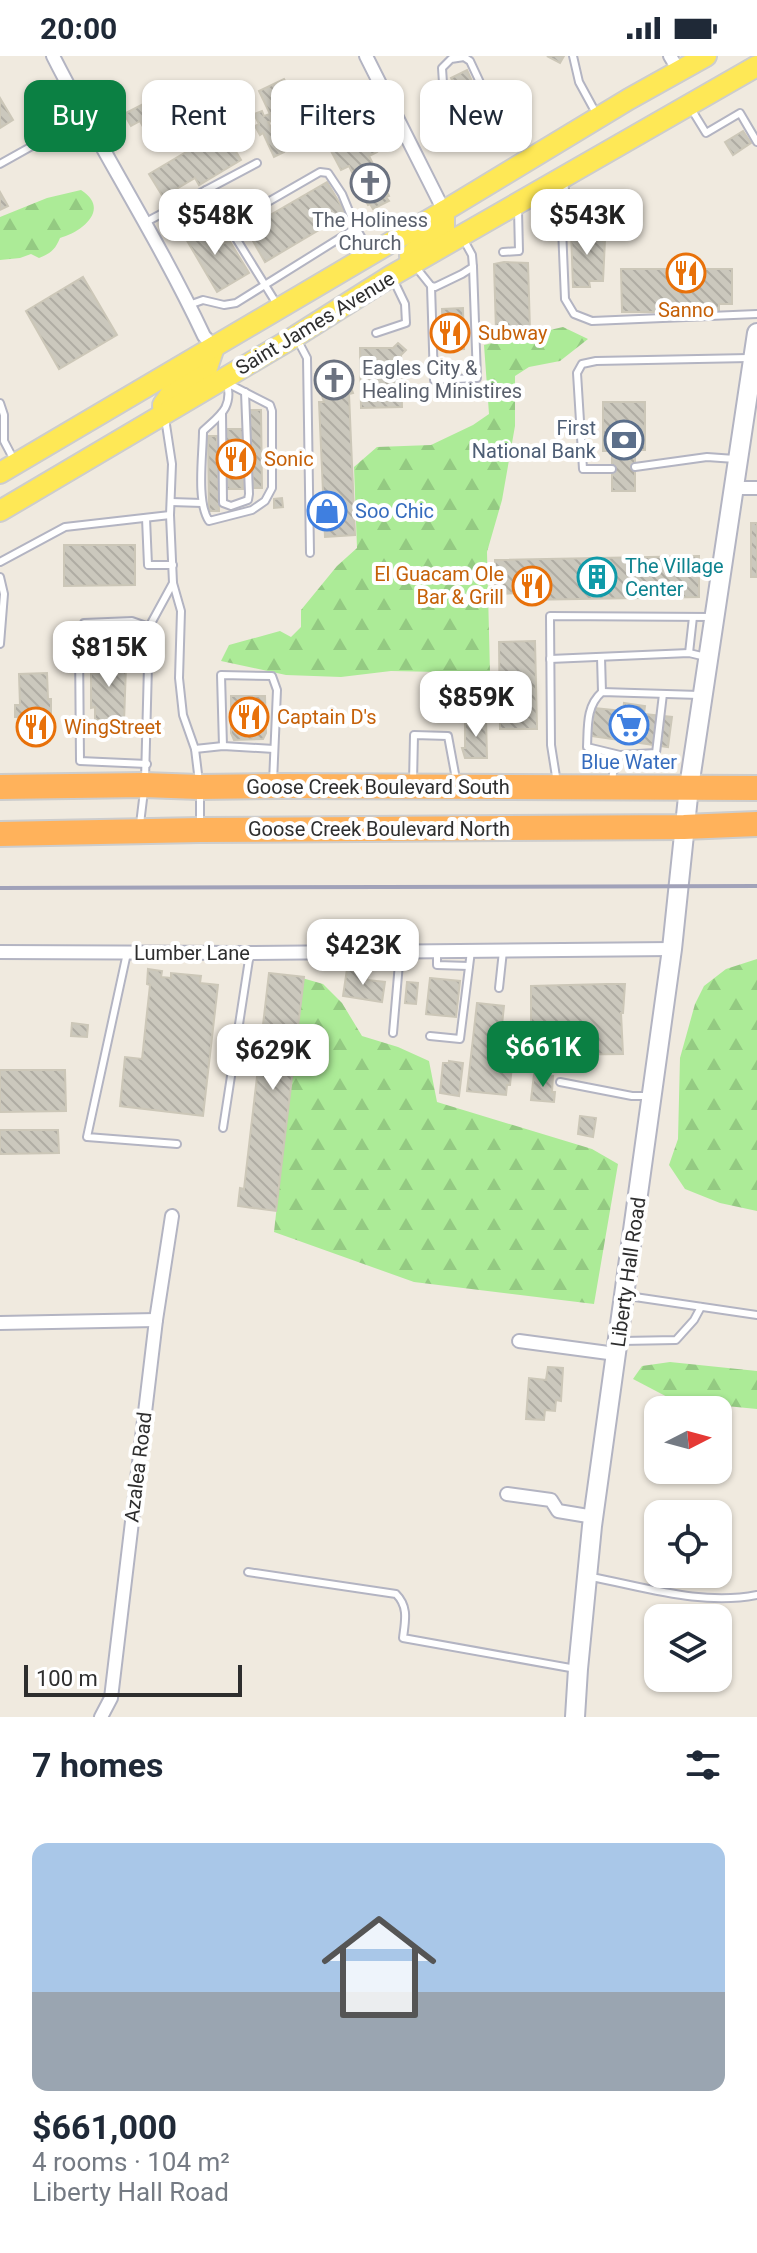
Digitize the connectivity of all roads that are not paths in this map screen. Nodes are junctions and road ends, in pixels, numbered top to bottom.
1 (53, 56) edge
2 (366, 56) edge
3 (573, 56) edge
4 (706, 56) edge
5 (674, 64) edge
6 (757, 66) edge
7 (65, 80) edge
8 (443, 80) edge
9 (479, 80) edge
10 (688, 104) junction
11 (598, 118) junction
12 (757, 142) edge
13 (24, 151) edge
14 (105, 152) edge
15 (257, 163) dead end
16 (0, 164) edge
17 (563, 175) junction
18 (206, 190) junction
19 (517, 203) junction
20 (444, 211) junction
21 (146, 222) junction
22 (228, 225) junction
23 (356, 228) junction
24 (466, 244) dead end
25 (503, 252) dead end
26 (371, 254) junction
27 (413, 264) junction
28 (473, 267) junction
29 (391, 276) junction
30 (265, 285) junction
31 (431, 286) junction
32 (189, 305) junction
33 (279, 309) junction
34 (757, 314) edge
35 (376, 333) dead end
36 (757, 333) edge
37 (296, 336) junction
38 (214, 347) junction
39 (755, 358) edge
40 (226, 381) junction
41 (245, 392) junction
42 (0, 403) edge
43 (164, 413) junction
44 (222, 413) junction
45 (738, 459) junction
46 (635, 467) dead end
47 (8, 468) edge
48 (612, 469) dead end
49 (734, 488) junction
50 (757, 488) edge
51 (171, 502) junction
52 (202, 503) junction
53 (0, 511) edge
54 (170, 515) junction
55 (146, 518) junction
56 (310, 553) dead end
57 (0, 562) edge
58 (173, 565) junction
59 (0, 577) edge
60 (173, 583) junction
61 (693, 617) junction
62 (715, 618) junction
63 (149, 627) junction
64 (0, 644) edge
65 (148, 647) junction
66 (79, 648) junction
67 (689, 653) junction
68 (601, 657) junction
69 (708, 658) junction
70 (550, 659) junction
71 (602, 692) junction
72 (663, 694) junction
73 (703, 695) junction
74 (223, 746) junction
75 (195, 749) junction
76 (274, 749) junction
77 (620, 755) junction
78 (80, 761) junction
79 (146, 774) junction
80 (80, 786) junction
81 (273, 786) junction
82 (413, 786) junction
83 (458, 786) junction
84 (0, 787) edge
85 (199, 787) junction
86 (557, 787) junction
87 (612, 787) junction
88 (689, 787) junction
89 (757, 788) edge
90 (757, 824) edge
91 (684, 827) junction
92 (200, 830) junction
93 (139, 831) junction
94 (0, 834) edge
95 (672, 949) junction
96 (471, 951) junction
97 (503, 951) junction
98 (0, 952) edge
99 (400, 952) junction
100 (437, 952) junction
101 (127, 953) junction
102 (250, 953) junction
103 (469, 966) junction
104 (499, 988) dead end
105 (393, 1033) dead end
106 (430, 1036) dead end
107 (560, 1082) dead end
108 (652, 1097) junction
109 (223, 1128) dead end
110 (177, 1144) dead end
111 (172, 1216) dead end
112 (625, 1295) junction
113 (701, 1307) junction
114 (757, 1315) edge
115 (156, 1320) junction
116 (0, 1323) edge
117 (519, 1341) dead end
118 (617, 1348) junction
119 (507, 1494) dead end
120 (594, 1517) junction
121 (248, 1572) dead end
122 (587, 1576) junction
123 (757, 1595) edge
124 (578, 1669) junction
125 (101, 1717) edge
126 (575, 1717) edge

1 - 7 street
2 - 20 street
3 - 11 lane
4 - 5 main road, Saint James Avenue
5 - 11 main road, Saint James Avenue
6 - 10 main road, Saint James Avenue
8 - 9 lane
10 - 12 lane
10 - 17 main road, Saint James Avenue
11 - 20 main road, Saint James Avenue
13 - 16 lane
14 - 21 street
15 - 18 lane
17 - 19 main road, Saint James Avenue
17 - 34 lane
18 - 21 lane
18 - 22 lane
19 - 25 lane
19 - 27 main road, Saint James Avenue
20 - 26 main road, Saint James Avenue
20 - 29 main road
21 - 32 street
22 - 23 lane
22 - 30 lane
23 - 26 lane
23 - 30 lane
24 - 28 lane
26 - 33 main road, Saint James Avenue
27 - 29 main road, Saint James Avenue
27 - 31 lane
28 - 31 lane
28 - 31 lane
29 - 35 lane
29 - 37 main road, Saint James Avenue
30 - 32 lane
30 - 33 lane
32 - 38 street
33 - 38 main road, Saint James Avenue
36 - 39 main road, Liberty Hall Road
37 - 40 main road, Saint James Avenue
37 - 56 lane
38 - 43 main road
38 - 47 main road, Saint James Avenue
39 - 45 main road, Liberty Hall Road
39 - 48 lane
40 - 41 lane
40 - 43 main road, Saint James Avenue
40 - 44 lane
41 - 44 lane
41 - 52 lane
42 - 47 lane
43 - 51 lane
43 - 53 main road, Saint James Avenue
44 - 52 lane
45 - 46 lane
45 - 49 main road, Liberty Hall Road
49 - 50 street
49 - 62 main road, Liberty Hall Road
51 - 52 lane
51 - 54 lane
54 - 55 lane
54 - 58 lane
55 - 57 lane
55 - 58 lane
58 - 60 lane
59 - 64 lane
60 - 63 lane
60 - 75 lane
61 - 62 lane
61 - 67 lane
61 - 70 lane
62 - 69 main road, Liberty Hall Road
63 - 65 lane
63 - 66 lane
65 - 66 lane
65 - 79 lane
66 - 78 lane
67 - 68 lane
67 - 69 lane
68 - 70 lane
68 - 71 lane
69 - 73 main road, Liberty Hall Road
70 - 86 lane
71 - 72 lane
71 - 77 lane
72 - 73 lane
72 - 77 lane
73 - 88 main road, Liberty Hall Road
74 - 75 lane
74 - 76 lane
74 - 76 lane
75 - 85 lane
76 - 81 lane
77 - 87 lane
78 - 79 lane
78 - 80 lane
79 - 80 highway, Goose Creek Boulevard South
79 - 85 highway, Goose Creek Boulevard South
79 - 93 lane
80 - 84 highway, Goose Creek Boulevard South
81 - 82 highway, Goose Creek Boulevard South
81 - 85 highway, Goose Creek Boulevard South
82 - 83 highway, Goose Creek Boulevard South
82 - 83 lane
83 - 86 highway, Goose Creek Boulevard South
85 - 92 lane
86 - 87 highway, Goose Creek Boulevard South
87 - 88 highway, Goose Creek Boulevard South
88 - 89 highway, Goose Creek Boulevard South
88 - 91 main road, Liberty Hall Road
90 - 91 highway, Goose Creek Boulevard North
91 - 92 highway, Goose Creek Boulevard North
91 - 95 main road, Liberty Hall Road
92 - 93 highway, Goose Creek Boulevard North
93 - 94 highway, Goose Creek Boulevard North
95 - 97 street, Lumber Lane
95 - 108 main road, Liberty Hall Road
96 - 97 street, Lumber Lane
96 - 100 street, Lumber Lane
96 - 103 lane
97 - 104 lane
98 - 101 street, Lumber Lane
99 - 100 street, Lumber Lane
99 - 102 street, Lumber Lane
99 - 105 lane
100 - 103 lane
101 - 102 street, Lumber Lane
101 - 110 lane
102 - 109 lane
103 - 106 lane
107 - 108 lane
108 - 112 main road, Liberty Hall Road
111 - 115 street, Azalea Road
112 - 113 lane
112 - 118 main road, Liberty Hall Road
113 - 114 lane
113 - 118 lane
115 - 116 street
115 - 125 street, Azalea Road
117 - 118 street
118 - 120 main road, Liberty Hall Road
119 - 120 street
120 - 122 main road, Liberty Hall Road
121 - 124 lane
122 - 123 lane
122 - 124 main road, Liberty Hall Road
124 - 126 main road, Liberty Hall Road

